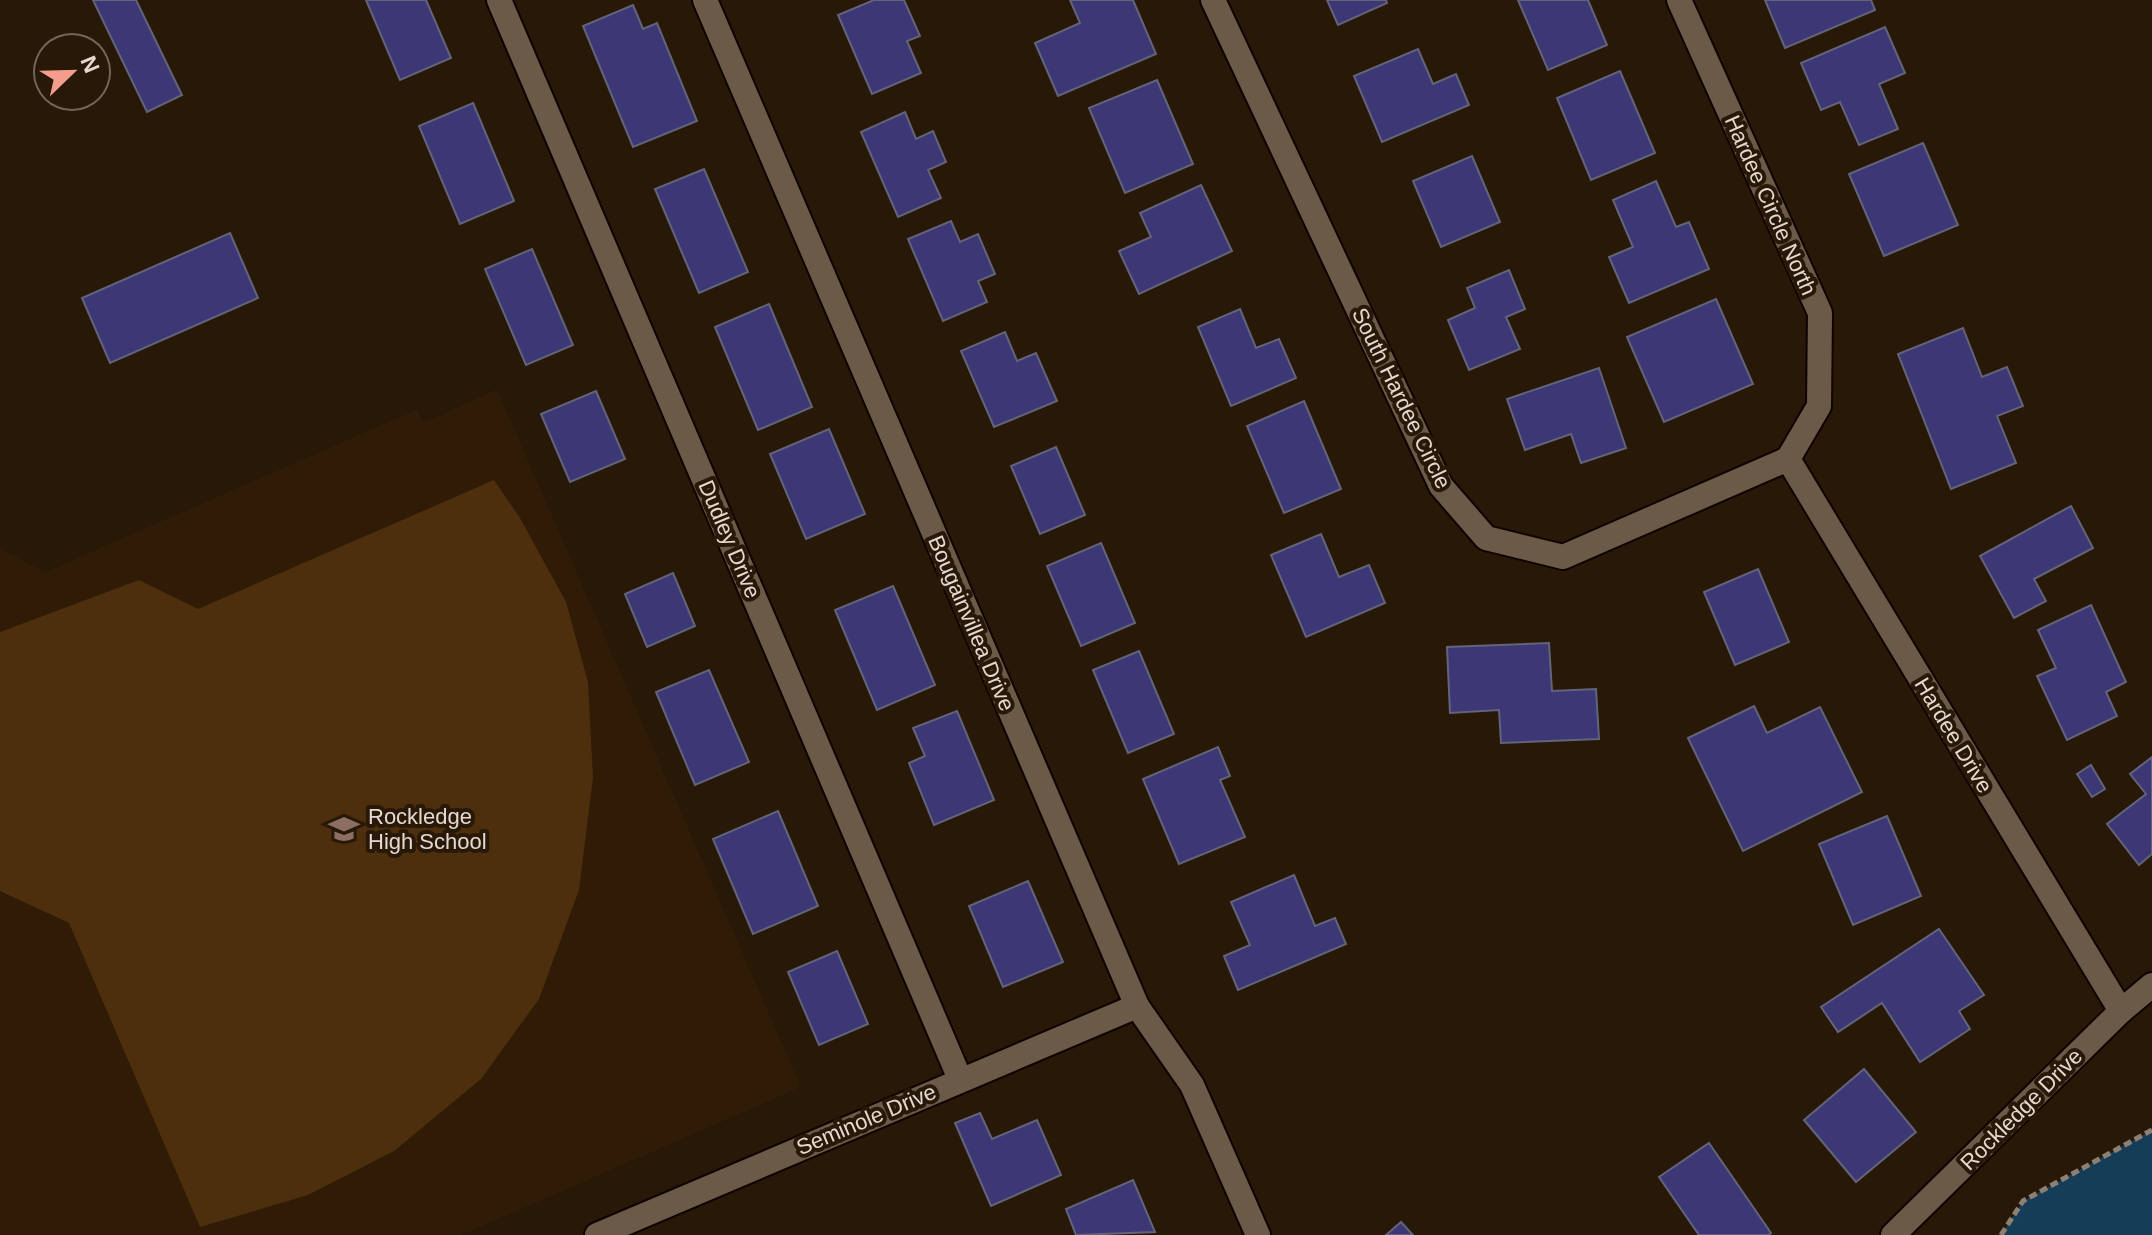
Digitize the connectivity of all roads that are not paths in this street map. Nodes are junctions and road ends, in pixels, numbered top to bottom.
1 (499, 0) edge
2 (705, 0) edge
3 (1213, 0) edge
4 (1679, 0) edge
5 (1788, 459) junction
6 (2152, 985) edge
7 (1137, 1006) junction
8 (2121, 1011) junction
9 (960, 1079) junction
10 (597, 1235) edge
11 (1258, 1235) edge
12 (1893, 1235) edge

1 - 9 street, Dudley Drive
2 - 7 street, Bougainvillea Drive
3 - 5 street, South Hardee Circle
4 - 5 street, Hardee Circle North
5 - 8 street, Hardee Drive
6 - 8 street, Rockledge Drive
7 - 9 street, Seminole Drive
7 - 11 street, Bougainvillea Drive
8 - 12 street, Rockledge Drive
9 - 10 street, Seminole Drive

